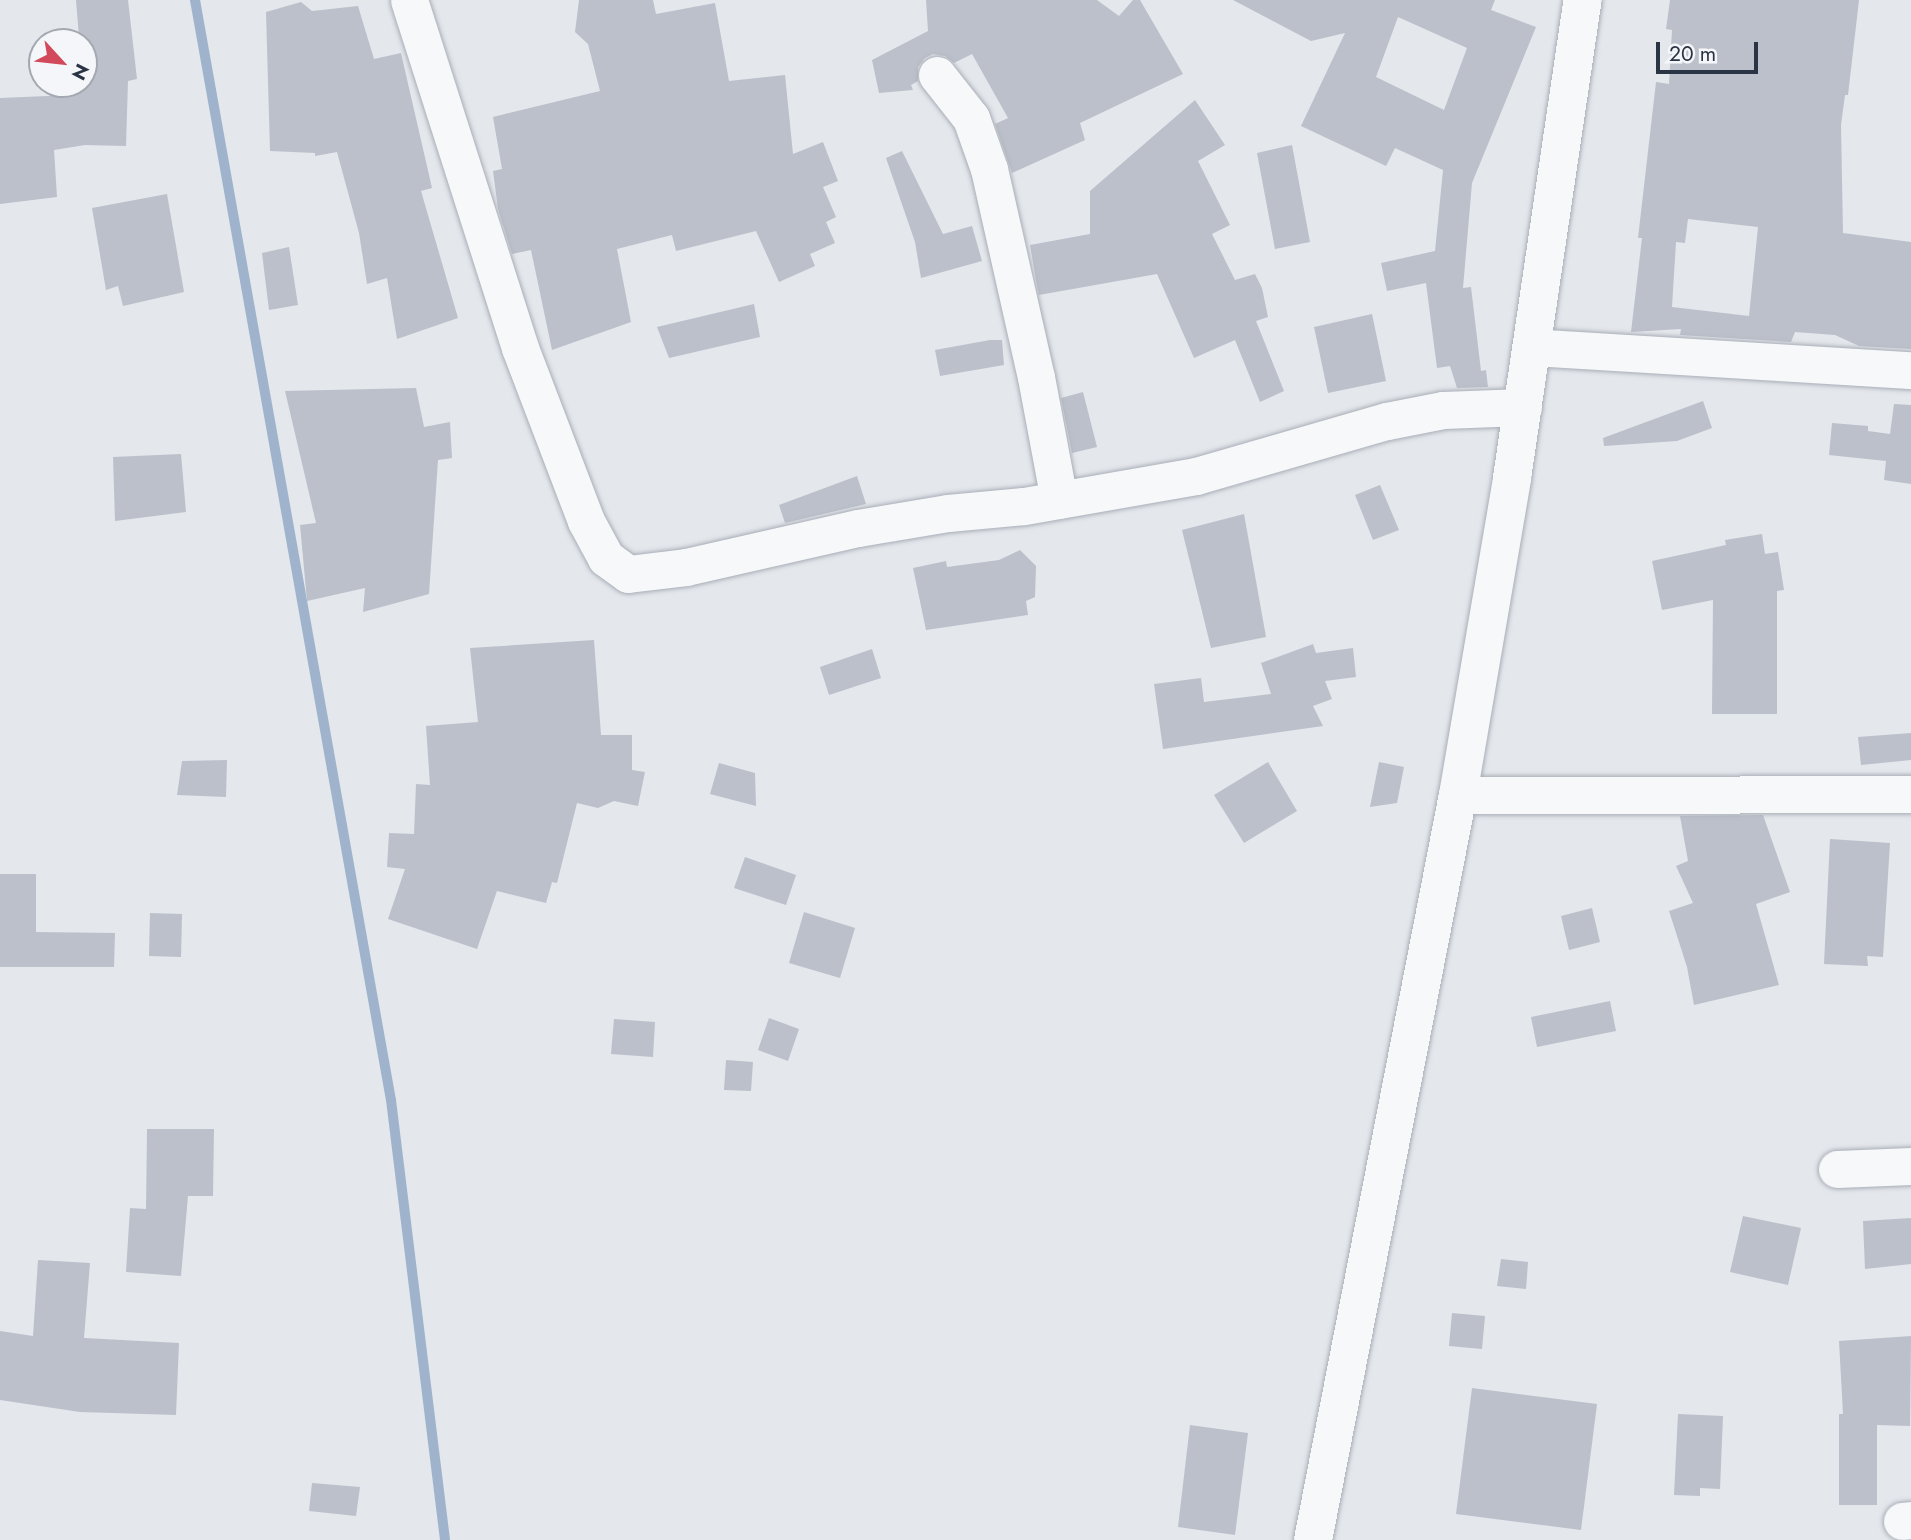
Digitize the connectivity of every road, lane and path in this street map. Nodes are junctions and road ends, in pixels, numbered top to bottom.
1 (409, 0) edge
2 (1583, 0) edge
3 (937, 75) dead end
4 (1531, 347) junction
5 (1911, 370) edge
6 (1522, 407) junction
7 (1059, 500) junction
8 (1911, 794) edge
9 (1458, 795) junction
10 (1911, 1166) edge
11 (1837, 1169) dead end
12 (1313, 1540) edge

1 - 7 street
2 - 4 street
3 - 7 street
4 - 5 street
4 - 6 street
6 - 7 street
6 - 9 street
8 - 9 street
9 - 12 street
10 - 11 street

